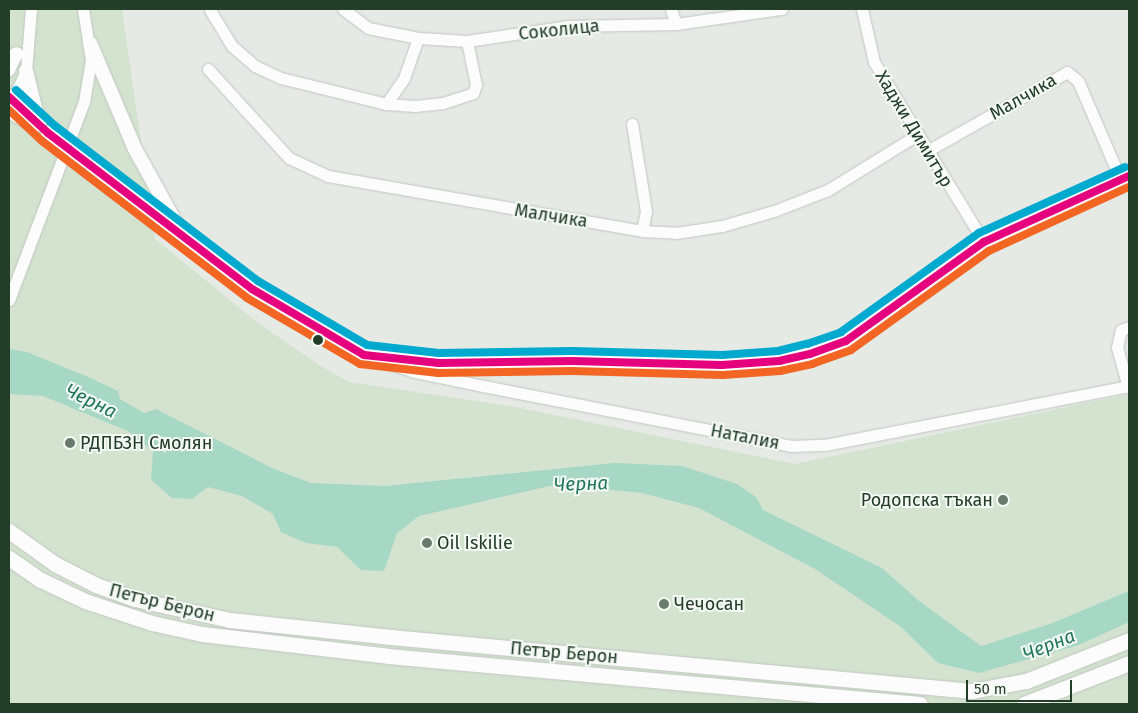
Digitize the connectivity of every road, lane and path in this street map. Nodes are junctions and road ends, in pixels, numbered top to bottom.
1 (31, 9) edge
2 (83, 9) edge
3 (344, 9) edge
4 (671, 9) edge
5 (782, 9) edge
6 (862, 9) edge
7 (210, 10) edge
8 (676, 24) junction
9 (29, 35) junction
10 (418, 38) junction
11 (467, 41) junction
12 (90, 43) junction
13 (13, 57) edge
14 (9, 70) edge
15 (208, 70) dead end
16 (26, 71) junction
17 (10, 103) edge
18 (386, 104) junction
19 (632, 124) dead end
20 (44, 129) junction
21 (917, 135) junction
22 (927, 151) junction
23 (1125, 177) edge
24 (642, 231) junction
25 (186, 241) junction
26 (984, 242) junction
27 (9, 300) edge
28 (1129, 327) edge
29 (364, 355) junction
30 (1129, 386) edge
31 (9, 532) edge
32 (9, 558) edge
33 (1129, 640) edge
34 (1129, 663) edge
35 (920, 704) edge
36 (1024, 704) edge

1 - 9 street
2 - 12 street
3 - 10 street, Соколица
4 - 8 street
5 - 8 street, Соколица
6 - 21 street, Хаджи Димитър
7 - 18 street
8 - 11 street, Соколица
9 - 13 street
9 - 16 street
10 - 11 street, Соколица
10 - 18 street
11 - 18 street
12 - 25 street
12 - 27 street
13 - 14 street
15 - 24 street, Малчика
16 - 17 street
16 - 20 street
17 - 20 street
19 - 24 street
20 - 25 street, bridge
21 - 22 street, Хаджи Димитър
21 - 24 street, Малчика
22 - 23 street, Малчика
22 - 26 street, Хаджи Димитър
23 - 26 street
25 - 29 street
26 - 29 street
28 - 30 street
29 - 30 street, Наталия
31 - 33 main road, Петър Берон
32 - 35 main road, Петър Берон
34 - 36 main road

